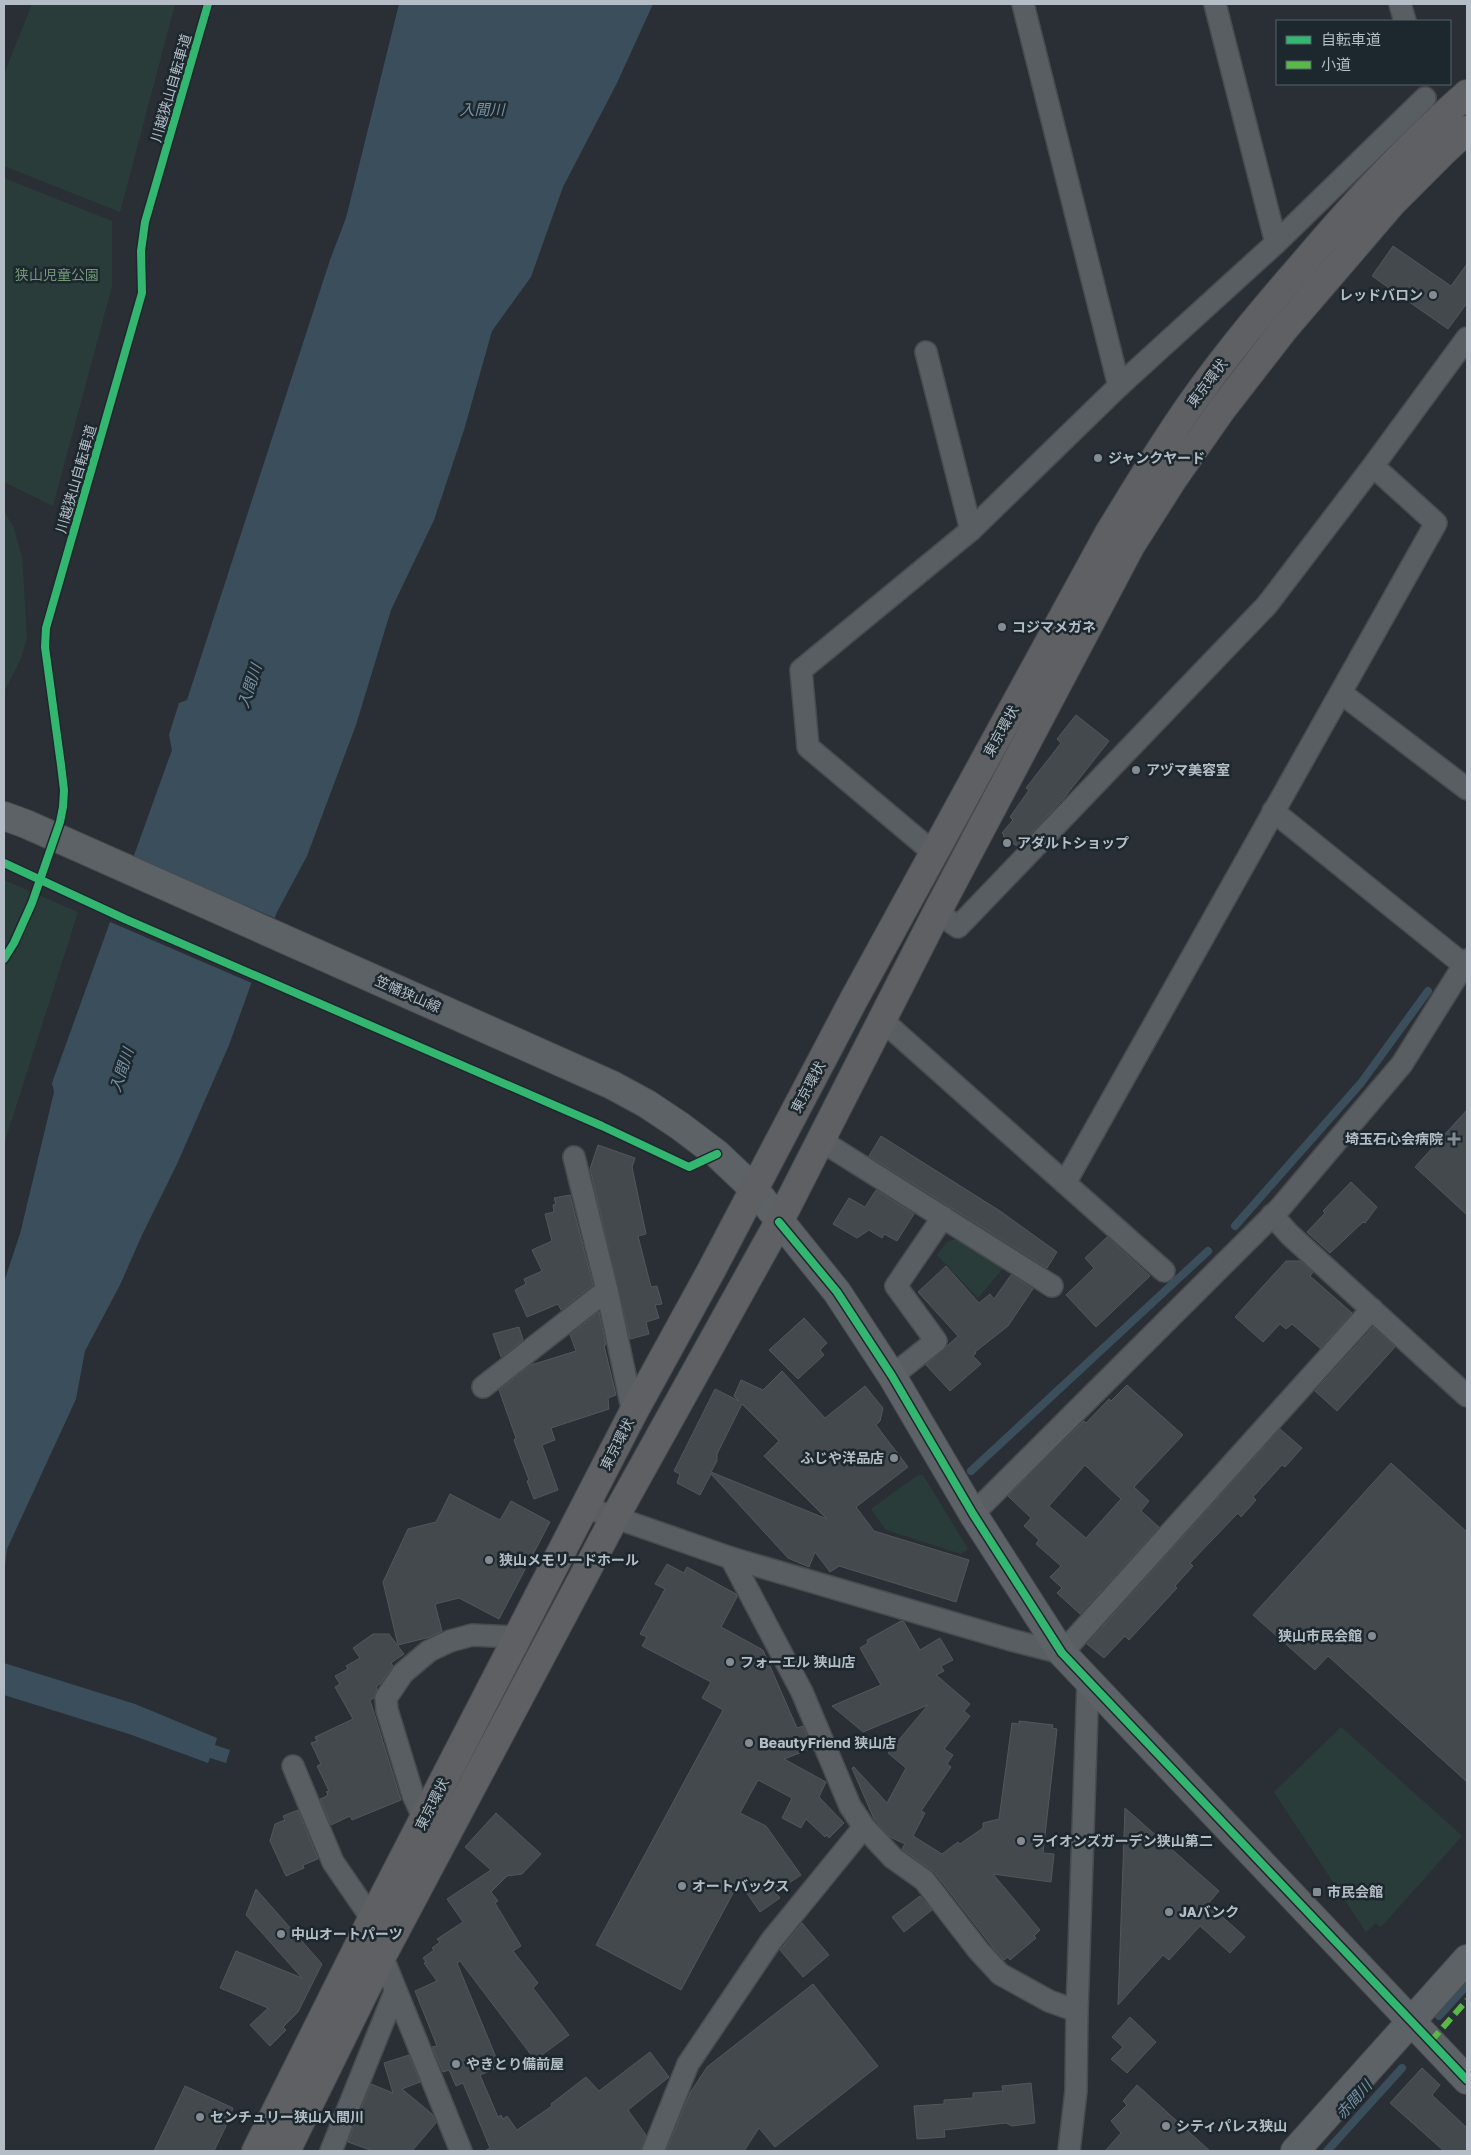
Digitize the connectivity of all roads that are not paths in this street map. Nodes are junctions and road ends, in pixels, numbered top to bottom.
1 (1023, 4) edge
2 (1215, 4) edge
3 (1400, 4) edge
4 (1405, 20) edge
5 (1423, 91) edge
6 (1467, 94) edge
7 (1432, 125) junction
8 (1467, 130) edge
9 (1276, 243) junction
10 (1467, 338) edge
11 (926, 352) dead end
12 (1119, 386) junction
13 (1373, 466) junction
14 (971, 530) junction
15 (1341, 694) junction
16 (1467, 789) edge
17 (1274, 812) junction
18 (15, 820) edge
19 (934, 852) junction
20 (936, 912) junction
21 (1465, 962) edge
22 (882, 1020) junction
23 (820, 1140) junction
24 (574, 1157) dead end
25 (1065, 1183) junction
26 (754, 1189) junction
27 (1272, 1216) junction
28 (943, 1217) junction
29 (779, 1222) junction
30 (1164, 1271) dead end
31 (1052, 1286) dead end
32 (607, 1290) junction
33 (1372, 1309) junction
34 (892, 1376) junction
35 (483, 1387) dead end
36 (1467, 1396) edge
37 (633, 1413) junction
38 (585, 1507) junction
39 (973, 1514) junction
40 (616, 1516) junction
41 (731, 1558) junction
42 (518, 1637) junction
43 (1062, 1653) junction
44 (1088, 1680) junction
45 (294, 1766) dead end
46 (424, 1819) junction
47 (864, 1827) junction
48 (372, 1919) junction
49 (382, 1956) junction
50 (1467, 1959) edge
51 (395, 1992) junction
52 (1077, 2011) junction
53 (1411, 2021) junction
54 (1467, 2080) edge
55 (256, 2151) edge
56 (286, 2151) edge
57 (331, 2151) edge
58 (461, 2151) edge
59 (653, 2151) edge
60 (1069, 2151) edge
61 (1295, 2151) edge

1 - 12 street
2 - 9 street
3 - 4 street
5 - 7 street
5 - 9 street
6 - 7 highway, 東京環状
7 - 19 highway, 東京環状
8 - 20 highway, 東京環状
9 - 12 street
10 - 13 street
11 - 14 street
12 - 14 street
13 - 15 street
13 - 20 street
14 - 19 street
15 - 16 street
15 - 17 street
17 - 21 street
17 - 25 street
18 - 26 street, 笠幡狭山線
19 - 26 highway, 東京環状
20 - 22 highway, 東京環状
21 - 27 street
22 - 23 highway, 東京環状
22 - 25 street
23 - 28 street
23 - 29 highway, 東京環状
24 - 32 street
25 - 30 street
26 - 29 street, 笠幡狭山線
26 - 37 highway, 東京環状
27 - 33 street
27 - 39 street
28 - 31 street
28 - 34 street
29 - 34 street, 笠幡狭山線
29 - 40 highway, 東京環状
32 - 35 street
32 - 37 street
33 - 36 street
33 - 43 street
34 - 39 street, 笠幡狭山線
37 - 38 highway, 東京環状
38 - 40 street
38 - 42 highway, 東京環状
39 - 43 street, 笠幡狭山線
40 - 41 street
40 - 49 highway, 東京環状
41 - 43 street
41 - 47 street
42 - 46 highway, 東京環状
42 - 46 street
43 - 44 street, 笠幡狭山線
44 - 52 street
44 - 53 street, 笠幡狭山線
45 - 48 street
46 - 48 highway, 東京環状
47 - 52 street
47 - 59 street
48 - 55 highway, 東京環状
49 - 51 street
49 - 56 highway, 東京環状
50 - 53 street
51 - 57 street
51 - 58 street
52 - 60 street
53 - 54 street, 笠幡狭山線
53 - 61 street

